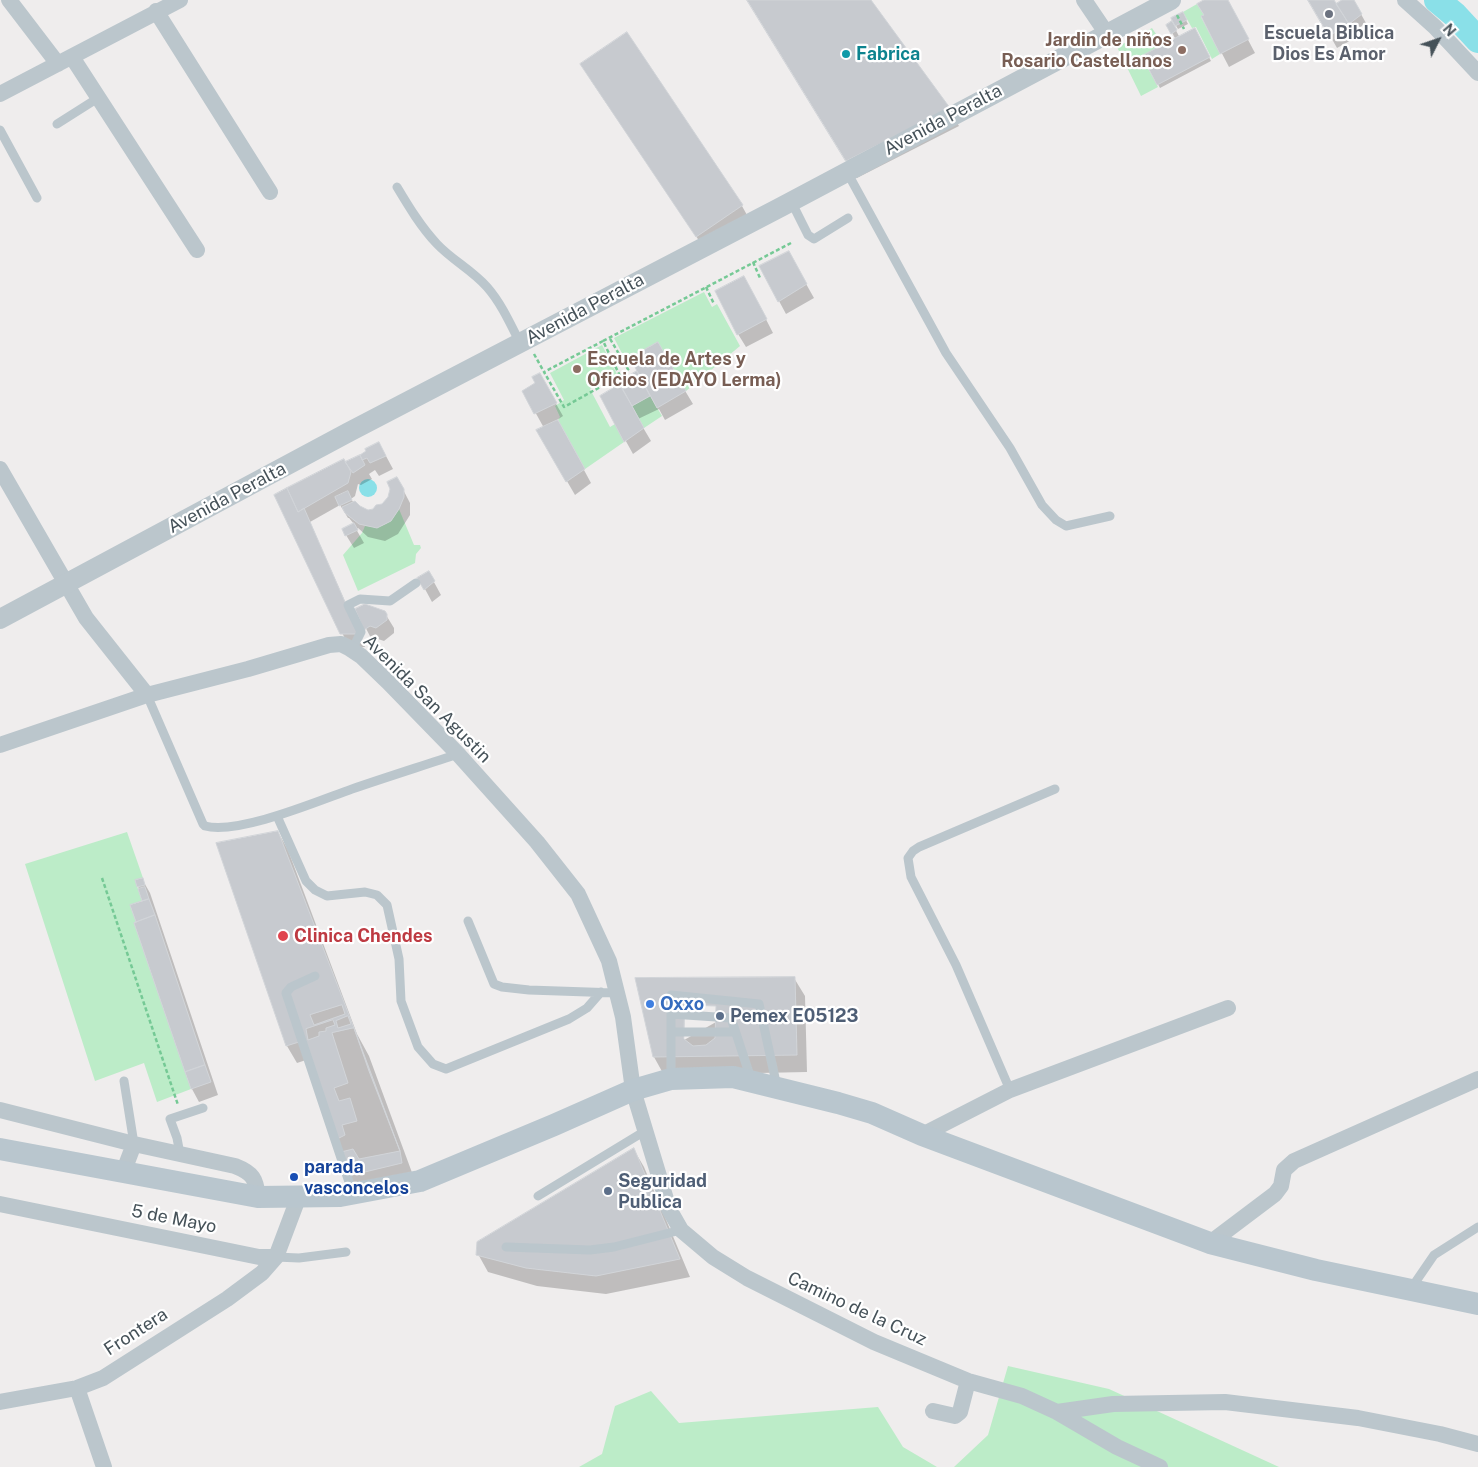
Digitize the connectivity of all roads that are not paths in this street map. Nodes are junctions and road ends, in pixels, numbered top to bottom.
1 (9, 0) edge
2 (180, 0) edge
3 (1084, 0) edge
4 (1171, 0) edge
5 (1405, 0) edge
6 (156, 11) junction
7 (1107, 34) junction
8 (65, 61) junction
9 (1478, 73) edge
10 (0, 94) edge
11 (98, 98) junction
12 (57, 124) dead end
13 (0, 130) edge
14 (846, 172) junction
15 (397, 188) dead end
16 (270, 192) dead end
17 (37, 198) dead end
18 (791, 201) junction
19 (848, 218) dead end
20 (197, 250) dead end
21 (520, 343) junction
22 (0, 469) edge
23 (1110, 516) dead end
24 (416, 583) dead end
25 (67, 584) junction
26 (0, 619) edge
27 (352, 650) junction
28 (147, 694) junction
29 (0, 746) edge
30 (458, 754) junction
31 (1055, 789) dead end
32 (277, 816) junction
33 (468, 920) dead end
34 (315, 976) dead end
35 (609, 993) junction
36 (1228, 1008) dead end
37 (671, 1014) junction
38 (671, 1032) junction
39 (735, 1032) junction
40 (671, 1079) junction
41 (1478, 1079) edge
42 (124, 1081) dead end
43 (752, 1082) junction
44 (777, 1088) junction
45 (634, 1090) junction
46 (1010, 1090) junction
47 (203, 1108) dead end
48 (0, 1109) edge
49 (644, 1131) junction
50 (922, 1135) junction
51 (134, 1144) junction
52 (0, 1149) edge
53 (180, 1154) junction
54 (123, 1173) junction
55 (353, 1194) junction
56 (300, 1196) junction
57 (538, 1196) dead end
58 (258, 1198) junction
59 (0, 1204) edge
60 (1478, 1227) edge
61 (681, 1230) junction
62 (1210, 1243) junction
63 (506, 1247) dead end
64 (346, 1252) dead end
65 (276, 1257) junction
66 (1410, 1290) junction
67 (1478, 1304) edge
68 (968, 1381) junction
69 (77, 1388) junction
70 (0, 1402) edge
71 (932, 1411) dead end
72 (1057, 1412) junction
73 (1478, 1444) edge
74 (104, 1467) edge
75 (1160, 1467) edge

1 - 8 street
2 - 6 street
3 - 7 street
4 - 7 street, Avenida Peralta
5 - 9 street
6 - 8 street
6 - 16 street
7 - 14 street, Avenida Peralta
8 - 10 street
8 - 11 street
11 - 12 lane
11 - 20 street
13 - 17 lane
14 - 18 street, Avenida Peralta
14 - 23 lane
15 - 21 lane
18 - 19 lane
18 - 21 street, Avenida Peralta
21 - 25 street, Avenida Peralta
22 - 25 street
24 - 27 lane
25 - 26 street, Avenida Peralta
25 - 28 street
27 - 28 street, Avenida San Agustin
27 - 30 street, Avenida San Agustin
28 - 29 street
28 - 32 lane
30 - 32 lane
30 - 35 street, Avenida San Agustin
31 - 46 lane
32 - 35 lane
33 - 35 lane
34 - 55 lane
35 - 45 street, Avenida San Agustin
36 - 46 street
37 - 38 lane
37 - 39 lane
37 - 44 lane
38 - 39 lane
38 - 40 lane
39 - 43 lane
40 - 43 main road
40 - 45 main road
41 - 62 street
42 - 51 lane
43 - 44 main road
44 - 50 main road
45 - 49 street, Camino de la Cruz
45 - 55 main road
46 - 50 street
47 - 53 lane
48 - 51 street
49 - 57 lane
49 - 61 street, Camino de la Cruz
50 - 62 main road
51 - 53 street
51 - 54 street
52 - 54 main road
53 - 58 street
54 - 58 main road
55 - 56 main road
56 - 58 main road
56 - 65 street
59 - 65 street, 5 de Mayo
60 - 66 lane
61 - 63 lane
61 - 68 street, Camino de la Cruz
62 - 66 main road
64 - 65 lane
65 - 69 street, Frontera
66 - 67 main road
68 - 71 street
68 - 72 street, Camino de la Cruz
69 - 70 street, Frontera
69 - 74 street
72 - 73 street
72 - 75 street, Camino de la Cruz

